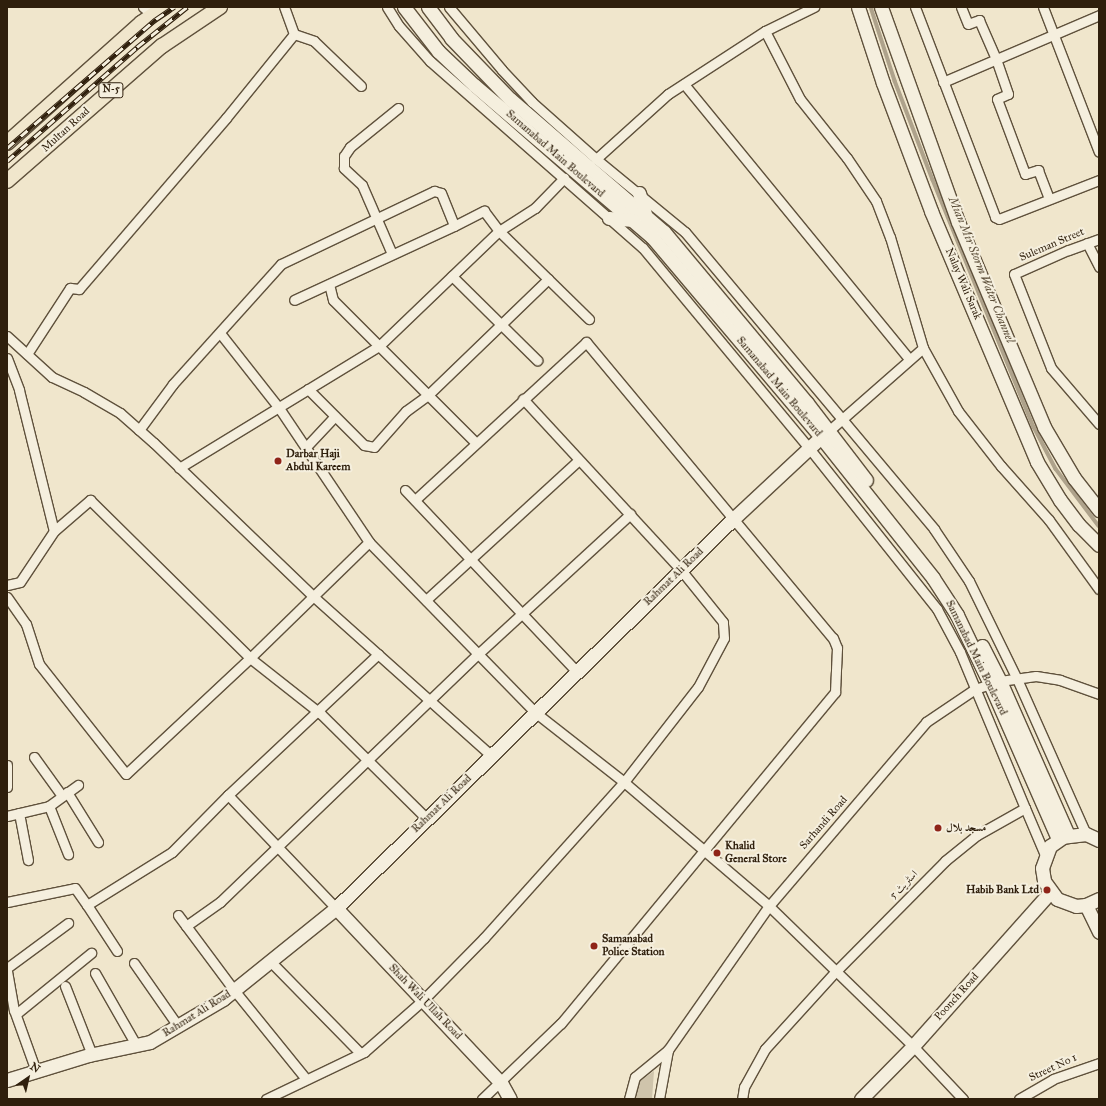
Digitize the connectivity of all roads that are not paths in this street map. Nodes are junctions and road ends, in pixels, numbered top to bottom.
1 (165, 7) edge
2 (220, 7) edge
3 (284, 7) edge
4 (387, 7) edge
5 (404, 7) edge
6 (428, 7) edge
7 (449, 7) edge
8 (814, 7) edge
9 (858, 7) edge
10 (881, 7) edge
11 (915, 7) edge
12 (961, 7) edge
13 (1043, 7) edge
14 (148, 11) edge
15 (1099, 16) edge
16 (765, 31) junction
17 (294, 34) junction
18 (1054, 35) junction
19 (996, 59) junction
20 (943, 82) junction
21 (684, 84) junction
22 (361, 86) dead end
23 (398, 108) dead end
24 (7, 143) edge
25 (1099, 152) edge
26 (596, 159) junction
27 (564, 178) junction
28 (7, 180) edge
29 (1099, 180) edge
30 (639, 193) junction
31 (1049, 199) junction
32 (952, 203) junction
33 (931, 211) junction
34 (646, 217) junction
35 (610, 218) junction
36 (376, 219) junction
37 (633, 220) junction
38 (454, 226) junction
39 (499, 231) junction
40 (1099, 239) edge
41 (1087, 243) junction
42 (392, 254) junction
43 (1099, 267) edge
44 (452, 276) junction
45 (548, 279) junction
46 (329, 284) junction
47 (294, 300) dead end
48 (589, 320) dead end
49 (501, 324) junction
50 (220, 333) junction
51 (7, 336) edge
52 (379, 346) junction
53 (923, 348) junction
54 (27, 354) junction
55 (7, 358) edge
56 (909, 359) junction
57 (537, 360) dead end
58 (308, 389) junction
59 (428, 395) junction
60 (524, 399) junction
61 (279, 408) junction
62 (335, 416) junction
63 (841, 419) junction
64 (1099, 424) edge
65 (139, 430) junction
66 (824, 434) junction
67 (476, 443) junction
68 (306, 448) junction
69 (809, 448) junction
70 (579, 460) junction
71 (179, 468) junction
72 (405, 490) dead end
73 (415, 500) junction
74 (1099, 510) edge
75 (630, 514) junction
76 (733, 519) junction
77 (54, 531) junction
78 (369, 542) junction
79 (1099, 545) edge
80 (471, 558) junction
81 (681, 570) junction
82 (7, 585) edge
83 (1099, 589) edge
84 (7, 597) edge
85 (314, 597) junction
86 (426, 600) junction
87 (521, 613) junction
88 (378, 654) junction
89 (478, 654) junction
90 (250, 658) junction
91 (577, 672) junction
92 (1017, 679) junction
93 (995, 682) junction
94 (975, 689) junction
95 (1099, 694) edge
96 (429, 700) junction
97 (317, 711) junction
98 (536, 713) junction
99 (492, 756) junction
100 (34, 757) dead end
101 (368, 760) junction
102 (7, 765) edge
103 (624, 782) junction
104 (78, 785) dead end
105 (7, 787) edge
106 (65, 794) junction
107 (228, 795) junction
108 (49, 806) junction
109 (1024, 808) junction
110 (19, 813) junction
111 (7, 816) edge
112 (427, 819) junction
113 (1086, 834) junction
114 (1063, 837) junction
115 (1099, 840) edge
116 (98, 842) dead end
117 (279, 846) junction
118 (705, 851) junction
119 (68, 854) dead end
120 (1045, 855) junction
121 (28, 860) dead end
122 (1050, 892) junction
123 (1099, 899) edge
124 (7, 902) edge
125 (87, 905) junction
126 (1086, 905) junction
127 (768, 906) junction
128 (336, 908) junction
129 (178, 915) dead end
130 (68, 923) dead end
131 (186, 926) junction
132 (1099, 932) edge
133 (117, 952) dead end
134 (91, 953) dead end
135 (270, 961) junction
136 (134, 963) dead end
137 (7, 968) edge
138 (7, 971) edge
139 (835, 972) junction
140 (95, 973) dead end
141 (65, 986) dead end
142 (234, 990) junction
143 (423, 1000) junction
144 (16, 1014) junction
145 (178, 1026) junction
146 (136, 1046) junction
147 (913, 1046) junction
148 (668, 1050) junction
149 (360, 1053) junction
150 (92, 1055) junction
151 (1099, 1063) edge
152 (36, 1071) junction
153 (306, 1079) junction
154 (7, 1080) edge
155 (502, 1083) junction
156 (266, 1099) edge
157 (482, 1099) edge
158 (510, 1099) edge
159 (629, 1099) edge
160 (659, 1099) edge
161 (742, 1099) edge
162 (861, 1099) edge
163 (963, 1099) edge
164 (1019, 1099) edge

1 - 14 main road, N-5
2 - 28 main road, Multan Road / N-5
3 - 17 street
4 - 27 street
5 - 37 main road, Samanabad Main Boulevard
6 - 34 main road, Samanabad Main Boulevard
7 - 26 street
8 - 16 street
9 - 33 main road, Nalay Wali Sarak
10 - 32 main road, Nalay Wali Sarak
11 - 20 street
12 - 19 street
13 - 18 street
14 - 24 main road, N-5
15 - 18 street
16 - 21 street
16 - 53 street
17 - 22 street
17 - 54 street
18 - 19 street
18 - 25 street
19 - 20 street
19 - 31 street
20 - 31 street
21 - 26 street
21 - 56 street
23 - 36 street
26 - 30 street
27 - 35 street
27 - 39 street
29 - 31 street
30 - 34 main road
30 - 63 street
32 - 33 main road
32 - 74 main road, Nalay Wali Sarak
33 - 79 main road, Nalay Wali Sarak
34 - 66 main road, Samanabad Main Boulevard
35 - 37 main road
35 - 69 street
36 - 38 street
36 - 42 street
36 - 50 street
37 - 66 main road, Samanabad Main Boulevard
38 - 39 street
38 - 42 street
39 - 44 street
39 - 45 street
40 - 41 street, Suleman Street
41 - 43 street
41 - 64 street, Suleman Street
42 - 46 street
44 - 49 street
44 - 52 street
45 - 48 street
45 - 49 street
46 - 47 street
46 - 52 street
49 - 57 street
49 - 59 street
50 - 61 street
50 - 65 street
51 - 54 street
52 - 58 street
52 - 59 street
53 - 56 street
53 - 83 street
54 - 65 street
55 - 77 street
56 - 63 street
58 - 61 street
58 - 62 street
59 - 62 street
59 - 67 street
60 - 67 street
60 - 70 street
60 - 76 street
61 - 68 street
61 - 71 street
62 - 68 street
63 - 66 street
63 - 92 street
65 - 71 street
66 - 69 main road, Rahmat Ali Road
66 - 93 main road, Samanabad Main Boulevard
67 - 73 street
68 - 78 street
69 - 76 main road, Rahmat Ali Road
69 - 94 street
70 - 75 street
70 - 80 street
71 - 85 street
72 - 73 street
73 - 80 street
75 - 81 street
75 - 87 street
76 - 81 main road, Rahmat Ali Road
76 - 118 street
77 - 82 street
77 - 90 street
78 - 85 street
78 - 86 street
80 - 86 street
80 - 87 street
81 - 91 main road, Rahmat Ali Road
81 - 103 street
84 - 90 street
85 - 88 street
85 - 90 street
86 - 89 street
87 - 89 street
87 - 91 street
88 - 96 street
88 - 97 street
89 - 96 street
89 - 98 street
90 - 97 street
91 - 98 main road, Rahmat Ali Road
92 - 93 street, Sarhandi Road
92 - 95 street, Sarhandi Road
92 - 113 street
93 - 94 street, Sarhandi Road
93 - 114 main road, Samanabad Main Boulevard
94 - 109 street
94 - 127 street, Sarhandi Road
96 - 99 street
96 - 101 street
97 - 101 street
97 - 107 street
98 - 99 main road, Rahmat Ali Road
98 - 103 street
99 - 112 main road, Rahmat Ali Road
100 - 106 street
101 - 112 street
101 - 117 street
102 - 105 street
103 - 118 street
103 - 143 street
104 - 106 street
106 - 108 street
106 - 116 street
107 - 117 street
107 - 125 street
108 - 110 street
108 - 119 street
109 - 120 street
109 - 139 street, اسٹریٹ 5
110 - 111 street
110 - 121 street
112 - 128 main road, Rahmat Ali Road
113 - 114 main road
113 - 115 main road
114 - 120 main road
117 - 128 street
117 - 131 street
118 - 127 street
118 - 155 street
120 - 122 main road
122 - 126 main road
122 - 147 main road, Poonch Road
123 - 126 main road
124 - 125 street
125 - 133 street
126 - 132 main road
127 - 139 street
127 - 148 street, Sarhandi Road
128 - 135 main road, Rahmat Ali Road
128 - 143 main road, Shah Wali Ullah Road
129 - 131 street
130 - 137 street
131 - 142 street
134 - 144 street
135 - 142 main road, Rahmat Ali Road
135 - 149 street
136 - 145 street
138 - 144 street
139 - 147 street
139 - 161 street, اسٹریٹ 5
140 - 146 street
141 - 150 street
142 - 145 main road, Rahmat Ali Road
142 - 153 street
143 - 149 street
143 - 155 main road, Shah Wali Ullah Road
144 - 152 street
145 - 146 main road, Rahmat Ali Road
146 - 150 main road, Rahmat Ali Road
147 - 162 main road, Poonch Road
147 - 163 street
148 - 159 street
148 - 160 street, Sarhandi Road
149 - 153 street
150 - 152 main road, Rahmat Ali Road
151 - 164 street, Street No 1
152 - 154 main road, Rahmat Ali Road
153 - 156 street
155 - 157 street
155 - 158 main road, Shah Wali Ullah Road

